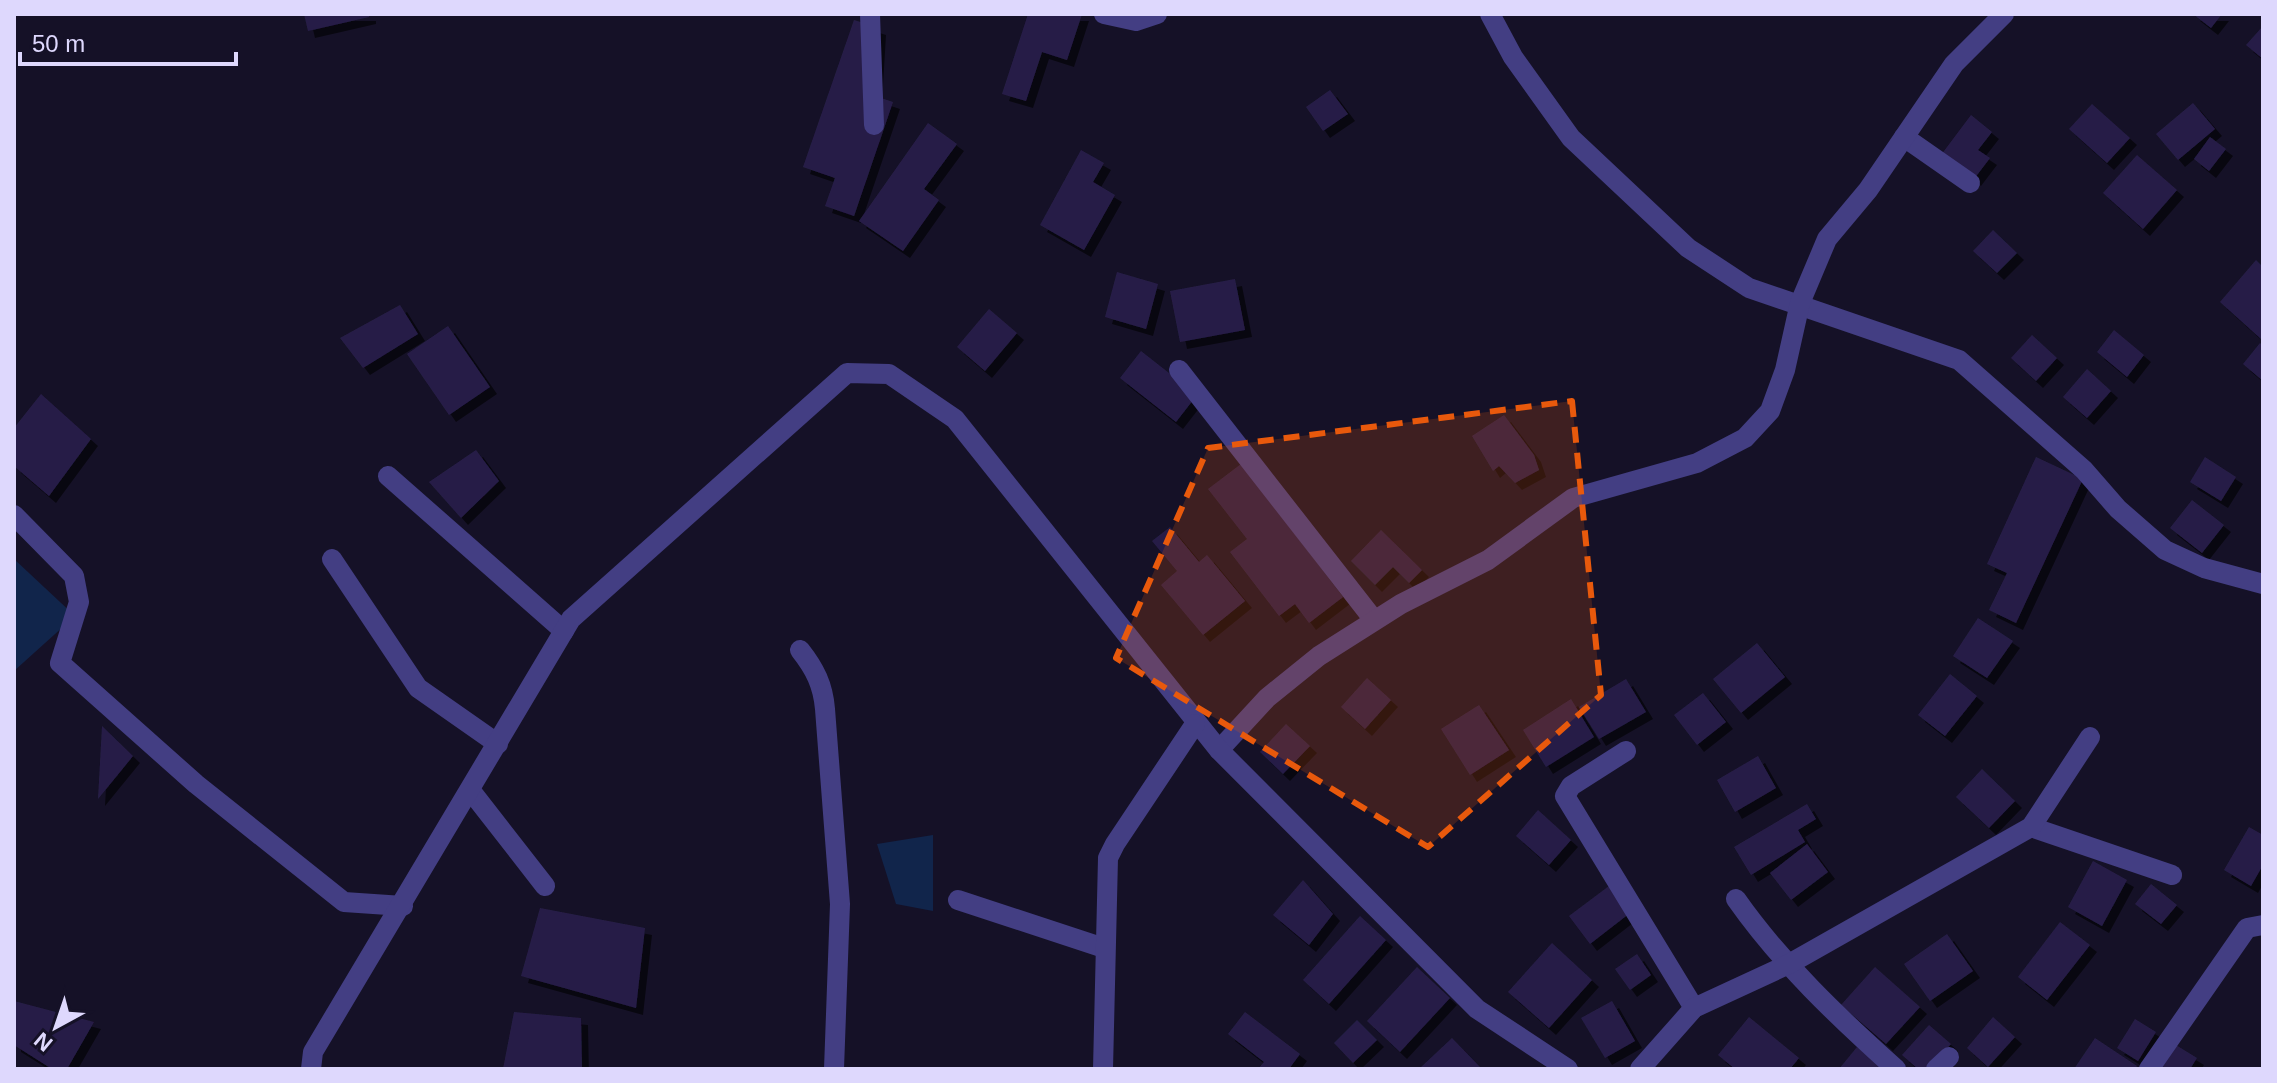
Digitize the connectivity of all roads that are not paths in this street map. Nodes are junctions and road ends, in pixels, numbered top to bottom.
1 (870, 14) edge
2 (1104, 14) edge
3 (1157, 14) edge
4 (1490, 14) edge
5 (2004, 14) edge
6 (874, 125) dead end
7 (1904, 137) junction
8 (1970, 183) dead end
9 (1800, 303) junction
10 (1179, 370) dead end
11 (388, 476) dead end
12 (14, 515) edge
13 (332, 559) dead end
14 (2263, 584) edge
15 (1374, 620) junction
16 (564, 631) junction
17 (800, 650) dead end
18 (1195, 724) junction
19 (2090, 737) dead end
20 (498, 744) junction
21 (1219, 750) junction
22 (1626, 751) dead end
23 (471, 791) junction
24 (2031, 827) junction
25 (2172, 875) dead end
26 (545, 886) dead end
27 (1736, 899) dead end
28 (958, 900) dead end
29 (403, 906) junction
30 (2263, 925) edge
31 (1104, 948) junction
32 (1789, 964) junction
33 (1694, 1008) junction
34 (311, 1069) edge
35 (834, 1069) edge
36 (1103, 1069) edge
37 (1568, 1069) edge
38 (1640, 1069) edge
39 (1896, 1069) edge
40 (2149, 1069) edge

1 - 6 street
2 - 3 street
4 - 9 street
5 - 7 street
7 - 8 street
7 - 9 street
9 - 14 street
9 - 15 street
10 - 15 street
11 - 16 street
12 - 29 street
13 - 20 street
15 - 21 street
16 - 18 street
16 - 20 street
17 - 35 street
18 - 21 street
18 - 31 street
19 - 24 street
20 - 23 street
21 - 37 street
22 - 33 street
23 - 26 street
23 - 29 street
24 - 25 street
24 - 32 street
27 - 32 street
28 - 31 street
29 - 34 street
30 - 40 street
31 - 36 street
32 - 33 street
32 - 39 street
33 - 38 street

